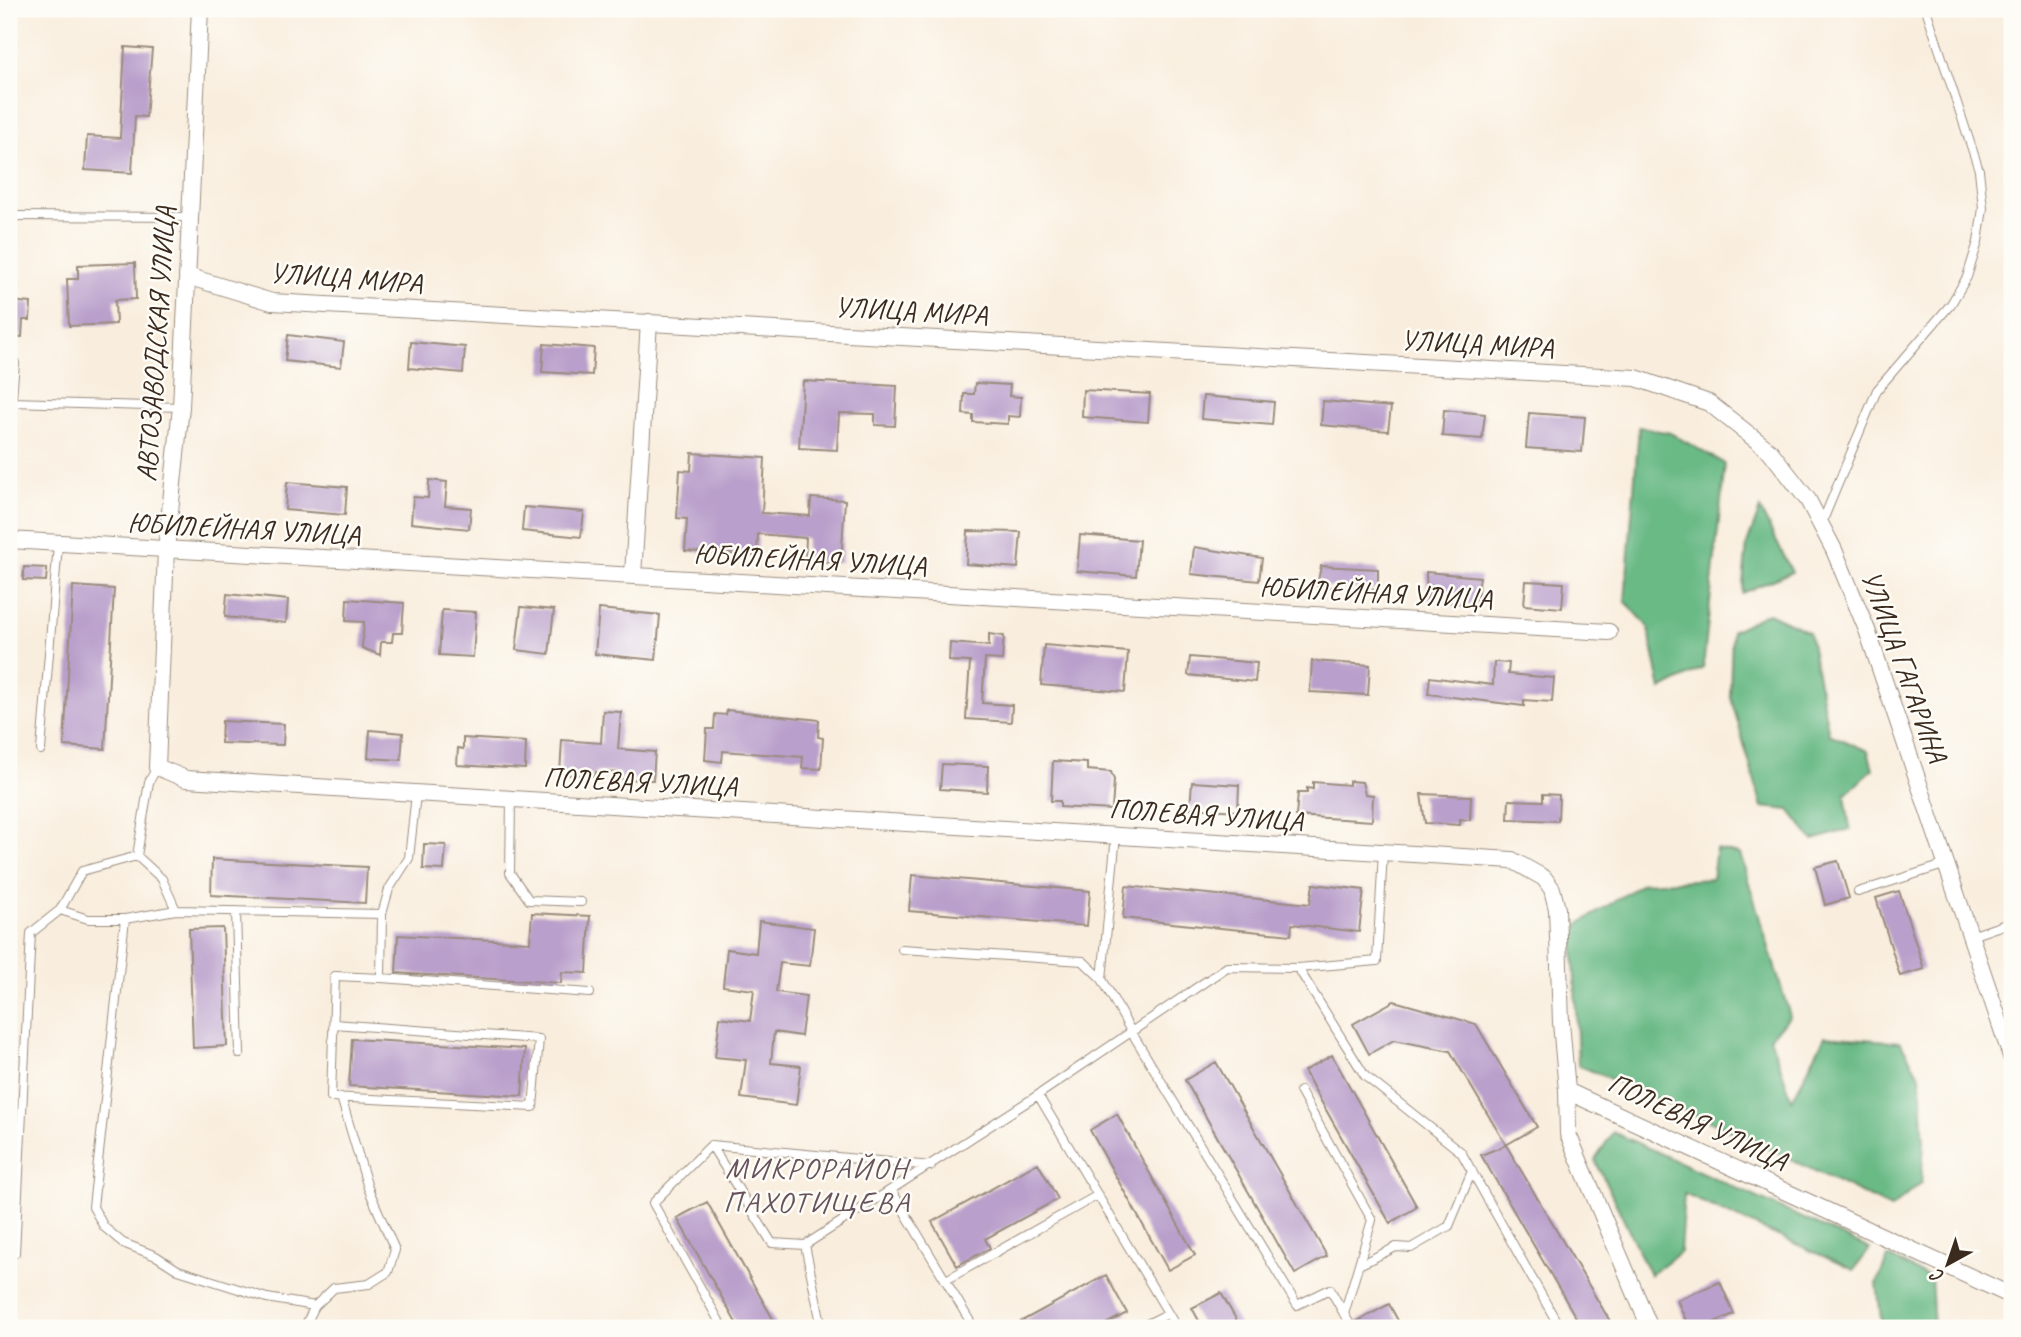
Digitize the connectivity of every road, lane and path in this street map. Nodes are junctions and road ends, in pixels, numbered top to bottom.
1 (200, 9) edge
2 (1926, 9) edge
3 (9, 216) edge
4 (190, 217) junction
5 (187, 276) junction
6 (649, 321) junction
7 (15, 363) dead end
8 (1636, 379) joint
9 (12, 401) junction
10 (181, 407) junction
11 (9, 430) edge
12 (1821, 525) junction
13 (9, 540) edge
14 (58, 544) junction
15 (166, 550) junction
16 (634, 575) junction
17 (1609, 632) dead end
18 (41, 750) dead end
19 (157, 767) junction
20 (416, 794) junction
21 (511, 800) junction
22 (2009, 824) dead end
23 (1116, 835) junction
24 (2012, 835) edge
25 (1383, 852) junction
26 (137, 856) junction
27 (1947, 864) junction
28 (1858, 892) dead end
29 (581, 902) dead end
30 (60, 910) junction
31 (176, 910) junction
32 (236, 911) junction
33 (382, 914) junction
34 (125, 919) junction
35 (2012, 922) edge
36 (1971, 936) junction
37 (902, 949) dead end
38 (1298, 968) junction
39 (382, 978) junction
40 (1102, 979) junction
41 (590, 993) dead end
42 (334, 1024) junction
43 (1132, 1033) junction
44 (240, 1054) dead end
45 (2012, 1059) edge
46 (1300, 1091) dead end
47 (1567, 1091) junction
48 (1038, 1095) junction
49 (341, 1097) junction
50 (711, 1145) junction
51 (931, 1166) junction
52 (1472, 1171) junction
53 (892, 1191) junction
54 (1098, 1195) junction
55 (805, 1245) junction
56 (15, 1253) dead end
57 (1359, 1265) junction
58 (946, 1280) junction
59 (2012, 1296) edge
60 (315, 1306) junction
61 (1167, 1314) junction
62 (1344, 1314) junction
63 (304, 1328) edge
64 (723, 1328) edge
65 (822, 1328) edge
66 (974, 1328) edge
67 (1139, 1328) edge
68 (1177, 1328) edge
69 (1352, 1328) edge
70 (1560, 1328) edge
71 (1650, 1328) edge

1 - 4 street, АВТОЗАВОДСКАЯ УЛИЦА
2 - 12 lane
3 - 4 lane
4 - 5 street, АВТОЗАВОДСКАЯ УЛИЦА
5 - 6 street, УЛИЦА МИРА
5 - 10 street, АВТОЗАВОДСКАЯ УЛИЦА
6 - 8 street, УЛИЦА МИРА
6 - 16 street
7 - 9 lane
8 - 12 street, УЛИЦА ГАГАРИНА
9 - 10 lane
9 - 11 lane
10 - 15 street, АВТОЗАВОДСКАЯ УЛИЦА
12 - 27 street, УЛИЦА ГАГАРИНА
13 - 14 street, ЮБИЛЕЙНАЯ УЛИЦА
14 - 15 street, ЮБИЛЕЙНАЯ УЛИЦА
14 - 18 lane
15 - 16 street, ЮБИЛЕЙНАЯ УЛИЦА
15 - 19 street, АВТОЗАВОДСКАЯ УЛИЦА
16 - 17 street, ЮБИЛЕЙНАЯ УЛИЦА
19 - 20 street, ПОЛЕВАЯ УЛИЦА
19 - 26 lane
20 - 21 street, ПОЛЕВАЯ УЛИЦА
20 - 33 lane
21 - 23 street, ПОЛЕВАЯ УЛИЦА
21 - 29 lane
22 - 24 lane
23 - 25 street, ПОЛЕВАЯ УЛИЦА
23 - 40 lane
25 - 38 lane
25 - 47 street, ПОЛЕВАЯ УЛИЦА
26 - 30 lane
26 - 31 lane
27 - 28 lane
27 - 36 street, УЛИЦА ГАГАРИНА
30 - 34 lane
30 - 56 lane
31 - 32 lane
31 - 34 lane
32 - 33 lane
32 - 44 lane
33 - 39 lane
34 - 60 lane
35 - 36 lane
36 - 45 street, УЛИЦА ГАГАРИНА
37 - 40 lane
38 - 43 lane
38 - 52 lane
39 - 41 lane
39 - 42 lane
40 - 43 lane
42 - 49 lane
42 - 49 lane
43 - 48 lane
43 - 62 lane
46 - 57 lane
47 - 59 street, ПОЛЕВАЯ УЛИЦА
47 - 71 street
48 - 51 lane
48 - 54 lane
49 - 60 lane
50 - 51 lane
50 - 55 lane
50 - 64 lane
51 - 53 lane
52 - 57 lane
52 - 70 lane
53 - 55 lane
53 - 58 lane
54 - 58 lane
54 - 61 lane
55 - 65 lane
57 - 62 lane
58 - 66 lane
60 - 63 lane
61 - 67 lane
61 - 68 lane
62 - 69 lane

